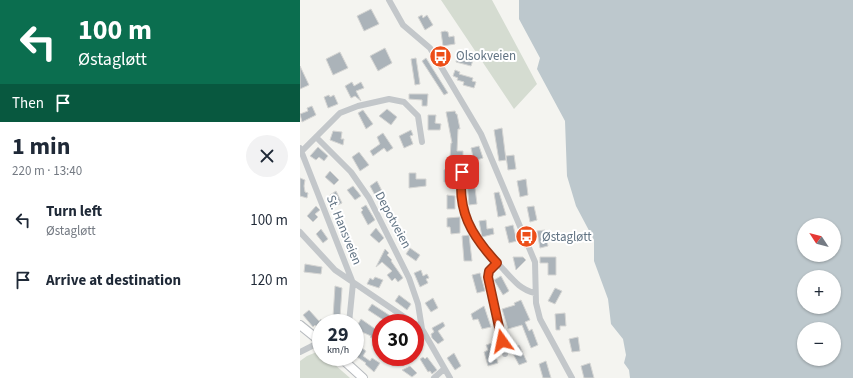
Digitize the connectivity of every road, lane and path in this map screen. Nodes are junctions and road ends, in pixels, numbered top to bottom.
1 (389, 0) edge
2 (316, 137) junction
3 (422, 142) dead end
4 (301, 150) edge
5 (462, 172) dead end
6 (300, 232) edge
7 (497, 263) junction
8 (353, 283) junction
9 (535, 293) junction
10 (350, 314) edge
11 (399, 314) edge
12 (420, 314) edge
13 (300, 325) edge
14 (424, 333) edge
15 (312, 335) edge
16 (312, 346) edge
17 (300, 352) edge
18 (505, 354) dead end
19 (350, 366) edge
20 (444, 369) junction
21 (363, 378) edge
22 (434, 378) edge
23 (450, 378) edge
24 (572, 378) edge

1 - 9 street
2 - 3 street
2 - 4 street
2 - 12 street, Depotveien
4 - 8 street, St. Hansveien
5 - 7 street
6 - 8 street
7 - 9 street
7 - 18 street
8 - 10 street, St. Hansveien
8 - 11 street
9 - 24 street
13 - 15 main road
14 - 20 street
16 - 17 street
19 - 21 main road
20 - 22 street
20 - 23 street

